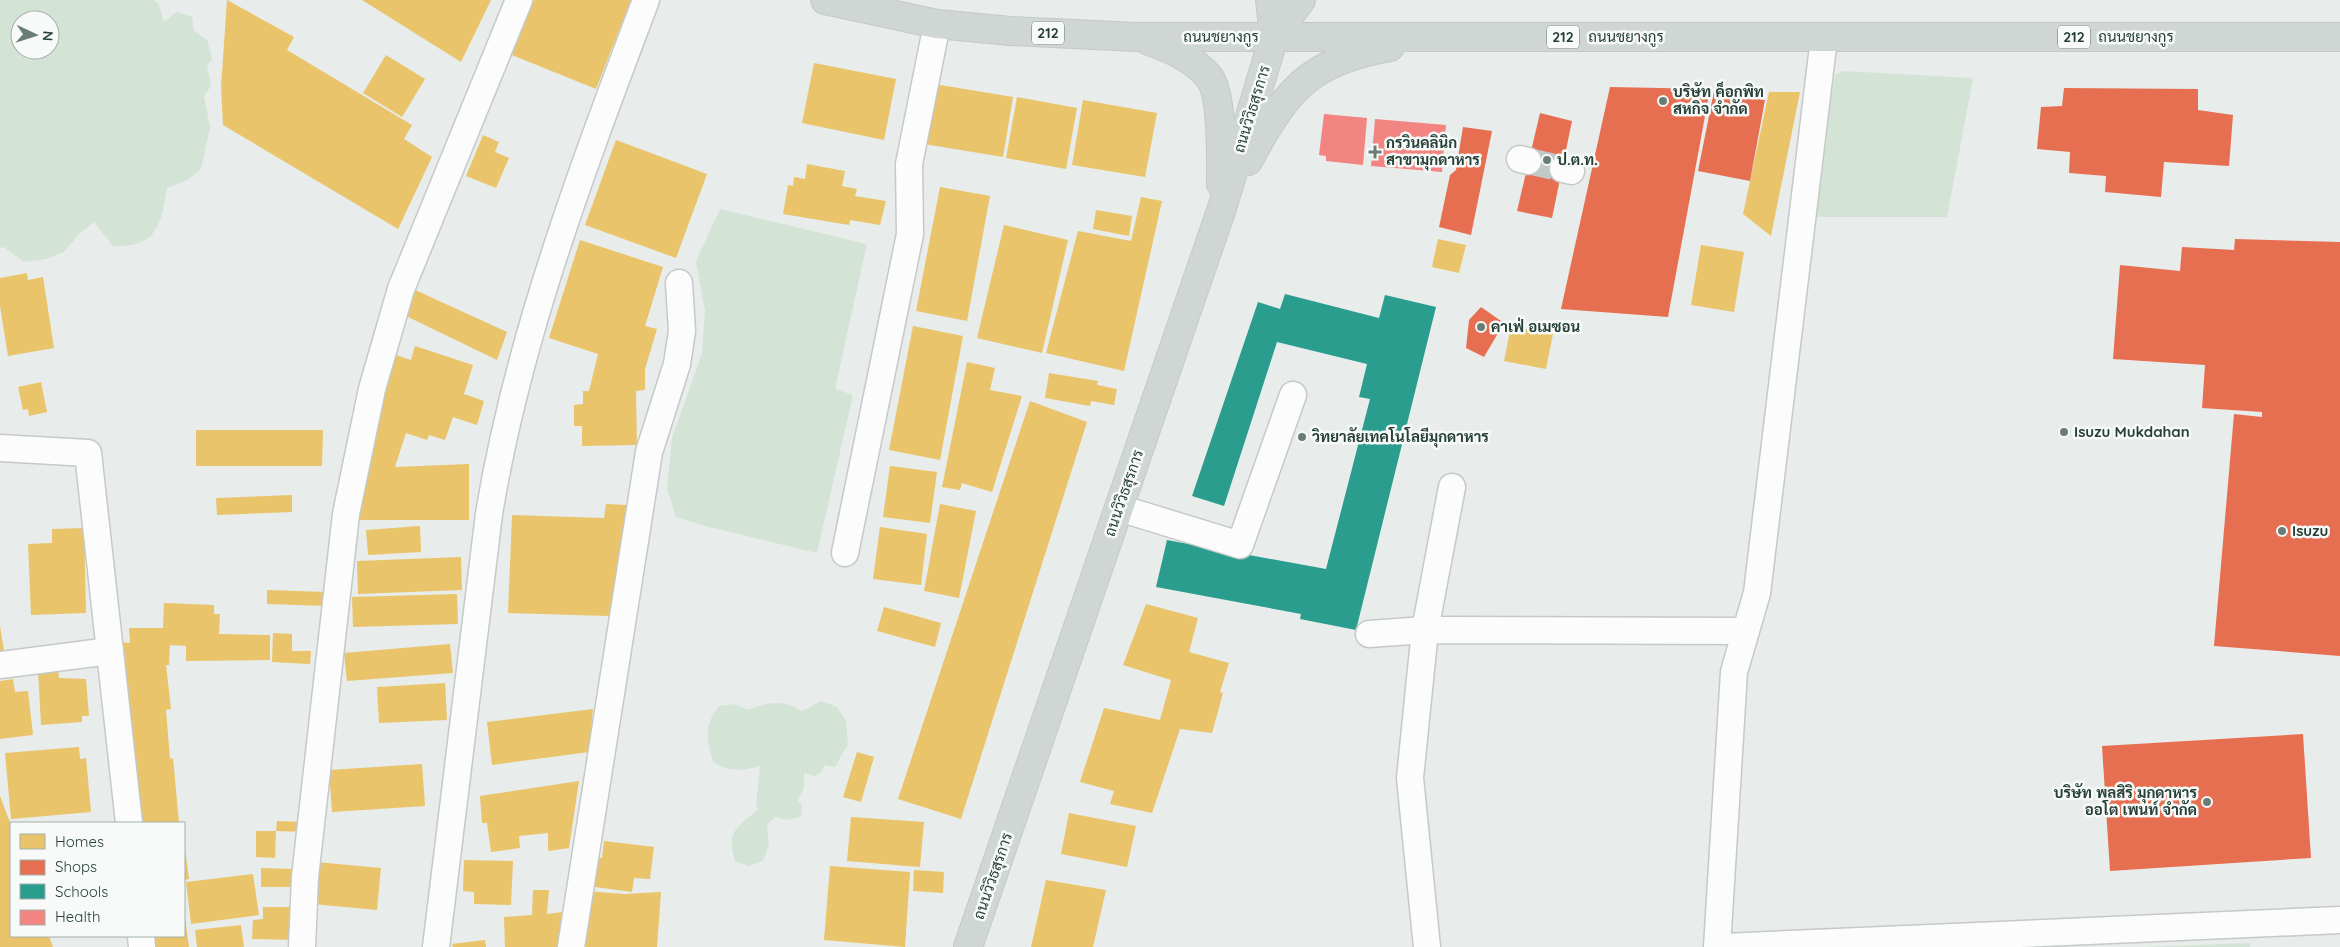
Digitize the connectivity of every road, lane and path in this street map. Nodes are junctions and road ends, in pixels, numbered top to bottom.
1 (519, 0) edge
2 (646, 0) edge
3 (825, 0) edge
4 (1270, 0) edge
5 (1301, 0) edge
6 (936, 24) junction
7 (1136, 37) junction
8 (1274, 37) junction
9 (1450, 37) junction
10 (2340, 37) edge
11 (1824, 38) junction
12 (1222, 208) junction
13 (680, 283) dead end
14 (1293, 395) dead end
15 (0, 448) edge
16 (1452, 487) dead end
17 (1119, 508) junction
18 (845, 553) dead end
19 (1425, 630) junction
20 (1745, 631) junction
21 (1369, 634) dead end
22 (110, 651) junction
23 (0, 665) edge
24 (129, 822) edge
25 (2340, 920) edge
26 (302, 947) edge
27 (436, 947) edge
28 (571, 947) edge
29 (968, 947) edge
30 (1427, 947) edge
31 (1716, 947) edge
32 (1724, 947) edge

1 - 26 street
2 - 27 street
3 - 6 main road, ถนนชยางกูร / 212
4 - 8 main road
5 - 8 main road
6 - 7 main road, ถนนชยางกูร / 212
6 - 18 street
7 - 8 main road, ถนนชยางกูร / 212
7 - 12 main road
8 - 9 main road, ถนนชยางกูร / 212
8 - 12 main road, ถนนวิวิธสุรการ
9 - 11 main road, ถนนชยางกูร / 212
9 - 12 main road
10 - 11 main road, ถนนชยางกูร / 212
11 - 20 street
12 - 17 main road, ถนนวิวิธสุรการ
13 - 28 street
14 - 17 street
15 - 22 street
16 - 19 street
17 - 29 main road, ถนนวิวิธสุรการ
19 - 20 street
19 - 21 street
19 - 30 street
20 - 31 street
22 - 23 street
22 - 24 street
25 - 32 street

